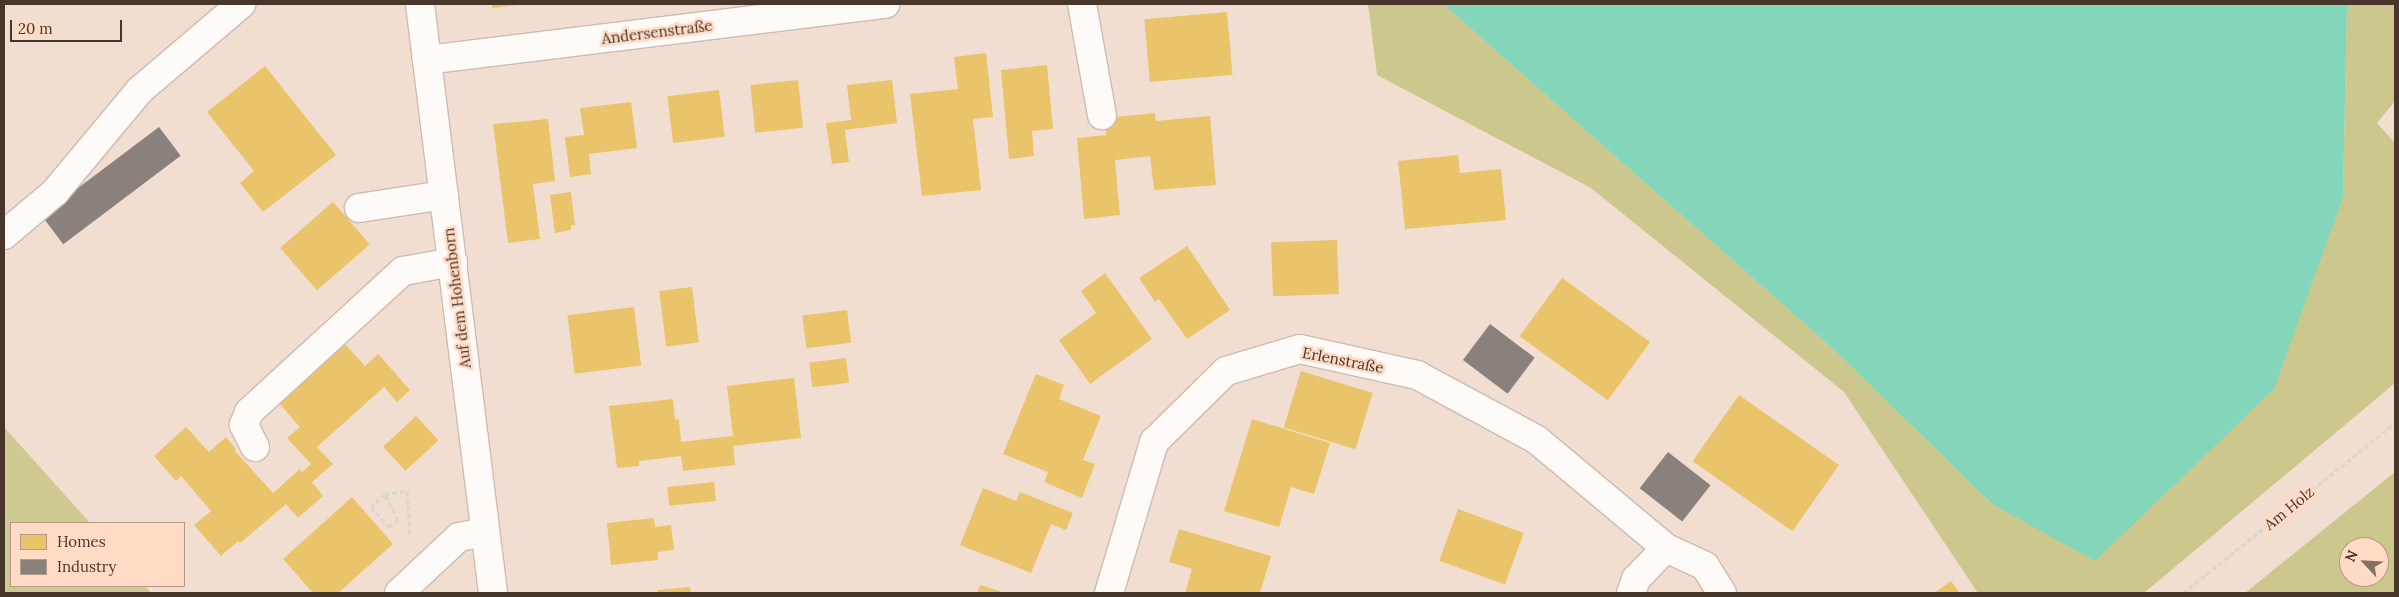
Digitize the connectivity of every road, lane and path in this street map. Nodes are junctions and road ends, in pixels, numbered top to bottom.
1 (241, 4) edge
2 (420, 4) edge
3 (886, 4) edge
4 (1082, 4) edge
5 (427, 60) junction
6 (1102, 115) dead end
7 (444, 195) junction
8 (359, 208) dead end
9 (4, 235) edge
10 (453, 262) junction
11 (2395, 422) edge
12 (255, 447) dead end
13 (385, 494) junction
14 (485, 532) junction
15 (410, 540) dead end
16 (1666, 548) junction
17 (400, 593) edge
18 (493, 593) edge
19 (1109, 593) edge
20 (1631, 593) edge
21 (1722, 593) edge
22 (2183, 593) edge

1 - 9 street
2 - 5 street, Auf dem Hohenborn
3 - 5 street, Andersenstraße
4 - 6 street
5 - 7 street, Auf dem Hohenborn
7 - 8 street
7 - 10 street, Auf dem Hohenborn
10 - 12 street
10 - 14 street, Auf dem Hohenborn
11 - 22 path, Am Holz
13 - 13 path
13 - 15 path
14 - 17 street
14 - 18 street, Auf dem Hohenborn
16 - 19 street, Erlenstraße
16 - 20 street
16 - 21 street, Erlenstraße

